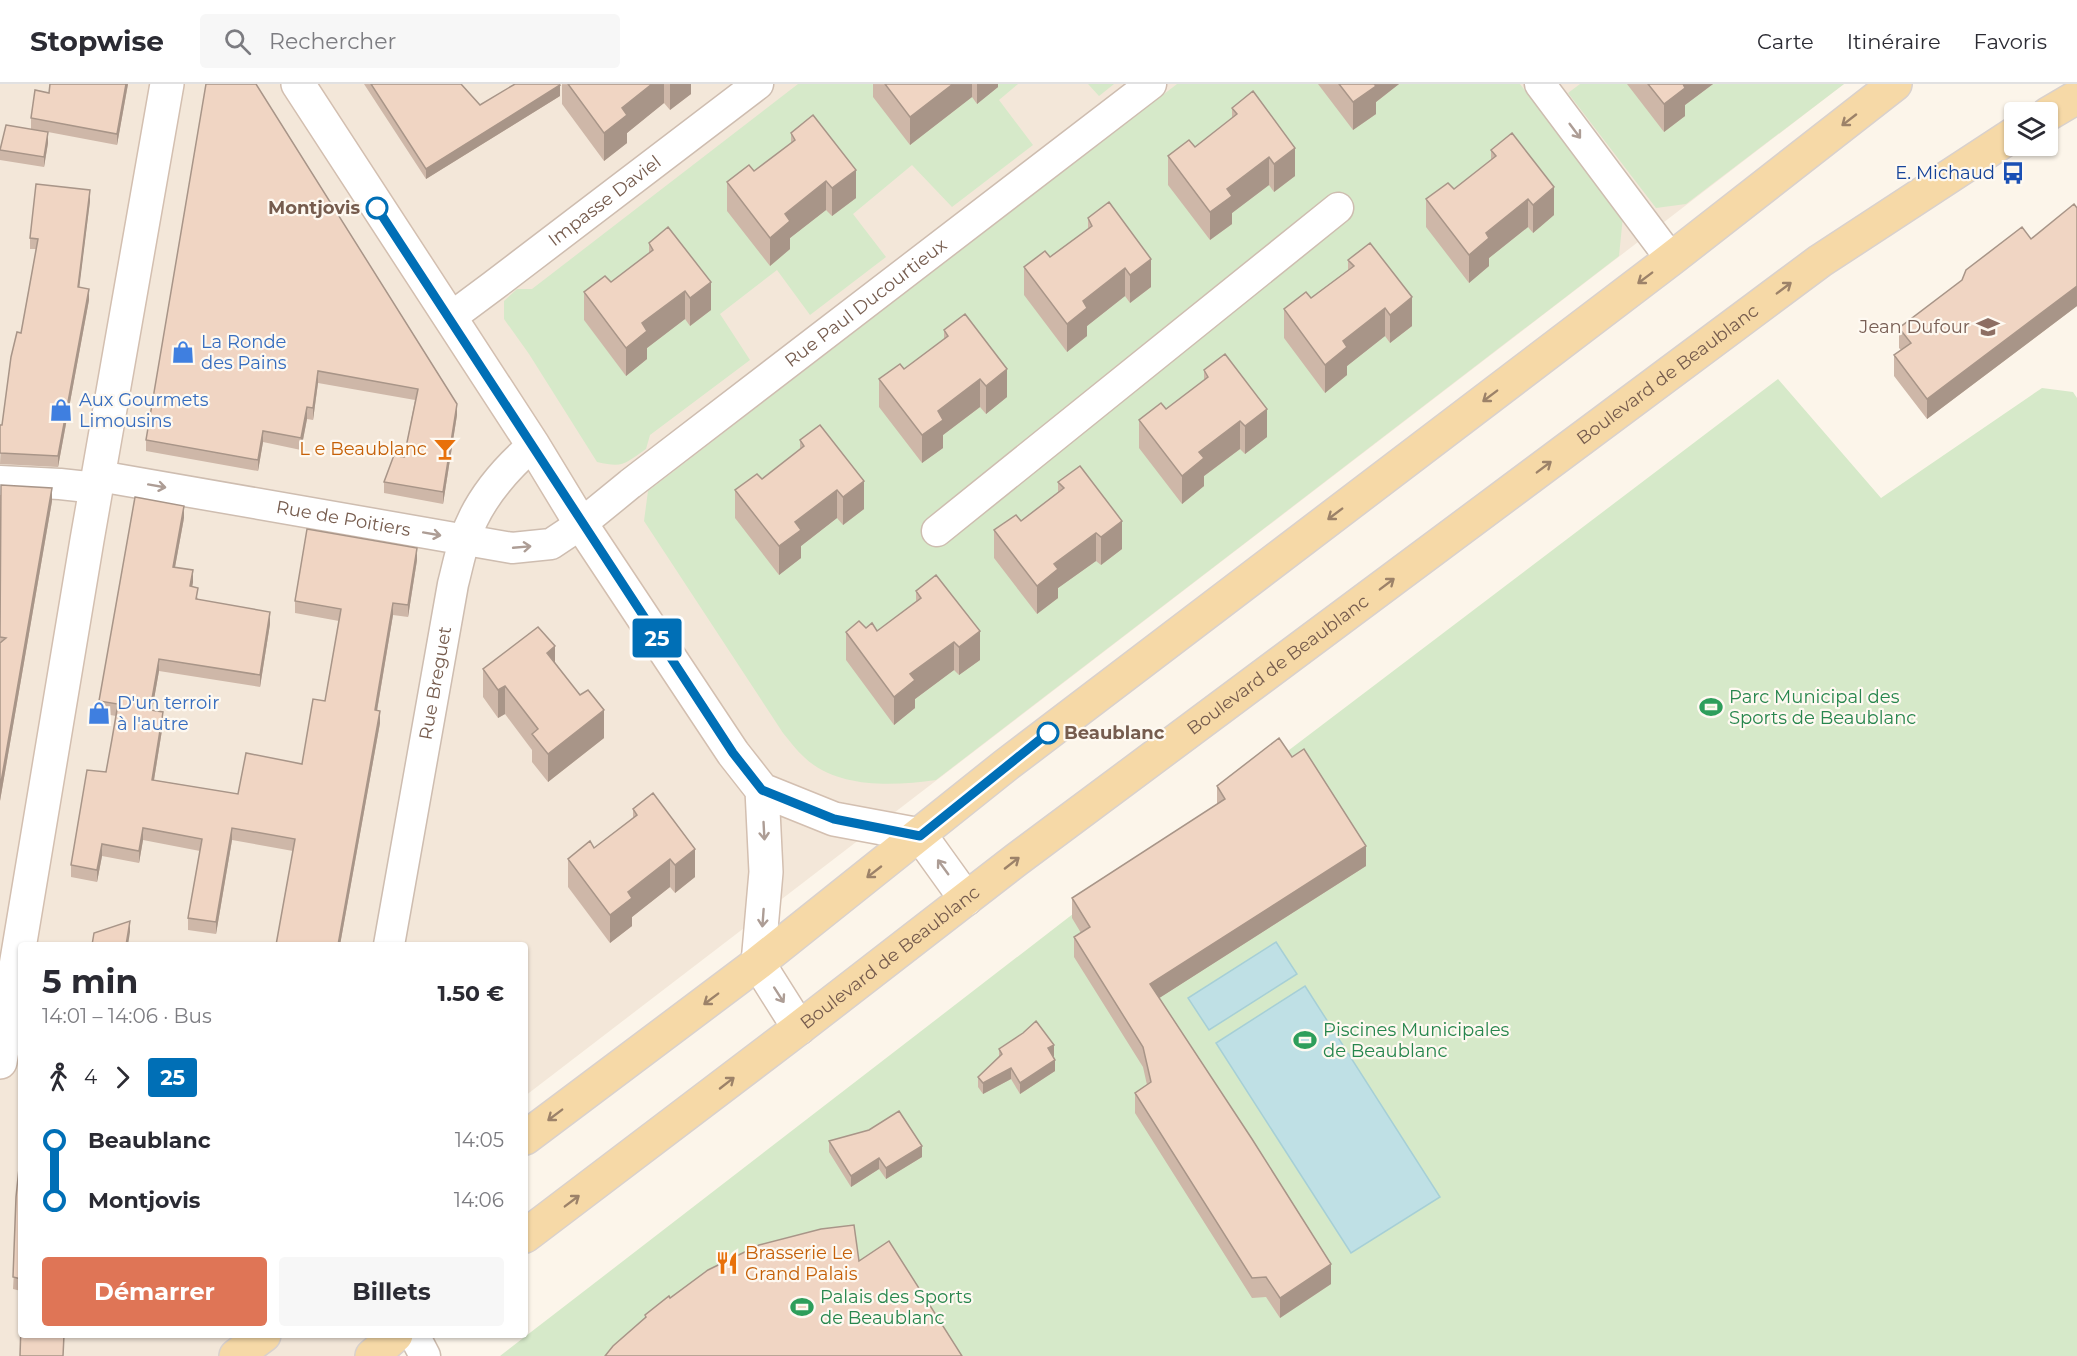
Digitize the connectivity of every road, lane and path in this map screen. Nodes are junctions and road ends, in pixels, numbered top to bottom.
1 (167, 84) edge
2 (298, 84) edge
3 (758, 84) edge
4 (1151, 84) edge
5 (1540, 84) edge
6 (1895, 84) edge
7 (2077, 97) edge
8 (2058, 108) edge
9 (2004, 141) edge
10 (1338, 208) dead end
11 (1671, 259) junction
12 (450, 318) junction
13 (533, 445) junction
14 (0, 481) edge
15 (98, 482) junction
16 (581, 524) junction
17 (937, 531) dead end
18 (464, 539) junction
19 (762, 790) junction
20 (920, 836) junction
21 (966, 899) junction
22 (20, 942) edge
23 (390, 942) edge
24 (18, 955) edge
25 (758, 963) junction
26 (799, 1028) junction
27 (0, 1062) edge
28 (528, 1136) edge
29 (528, 1234) edge
30 (260, 1338) edge
31 (393, 1338) edge
32 (416, 1338) edge
33 (236, 1356) edge
34 (372, 1356) edge
35 (425, 1356) edge

1 - 15 main road
2 - 12 main road
3 - 12 street, Impasse Daviel
4 - 16 street, Rue Paul Ducourtieux
5 -> 11 street
6 -> 11 main road
7 - 8 main road
21 -> 9 main road, Boulevard de Beaublanc
10 - 17 street
11 -> 20 main road
12 - 13 main road
13 - 16 main road
13 - 18 street, Rue Breguet
14 - 15 street, Rue de Poitiers
15 -> 18 street, Rue de Poitiers
15 - 22 main road
18 -> 16 street, Rue de Poitiers
16 - 19 main road
18 - 23 street, Rue Breguet
19 - 20 main road
19 -> 25 main road
21 -> 20 main road
20 -> 25 main road
21 - 26 main road, Boulevard de Beaublanc
24 - 27 main road
25 -> 26 main road
25 -> 28 main road
29 -> 26 main road, Boulevard de Beaublanc
30 - 33 main road
31 - 34 main road
32 - 35 street

